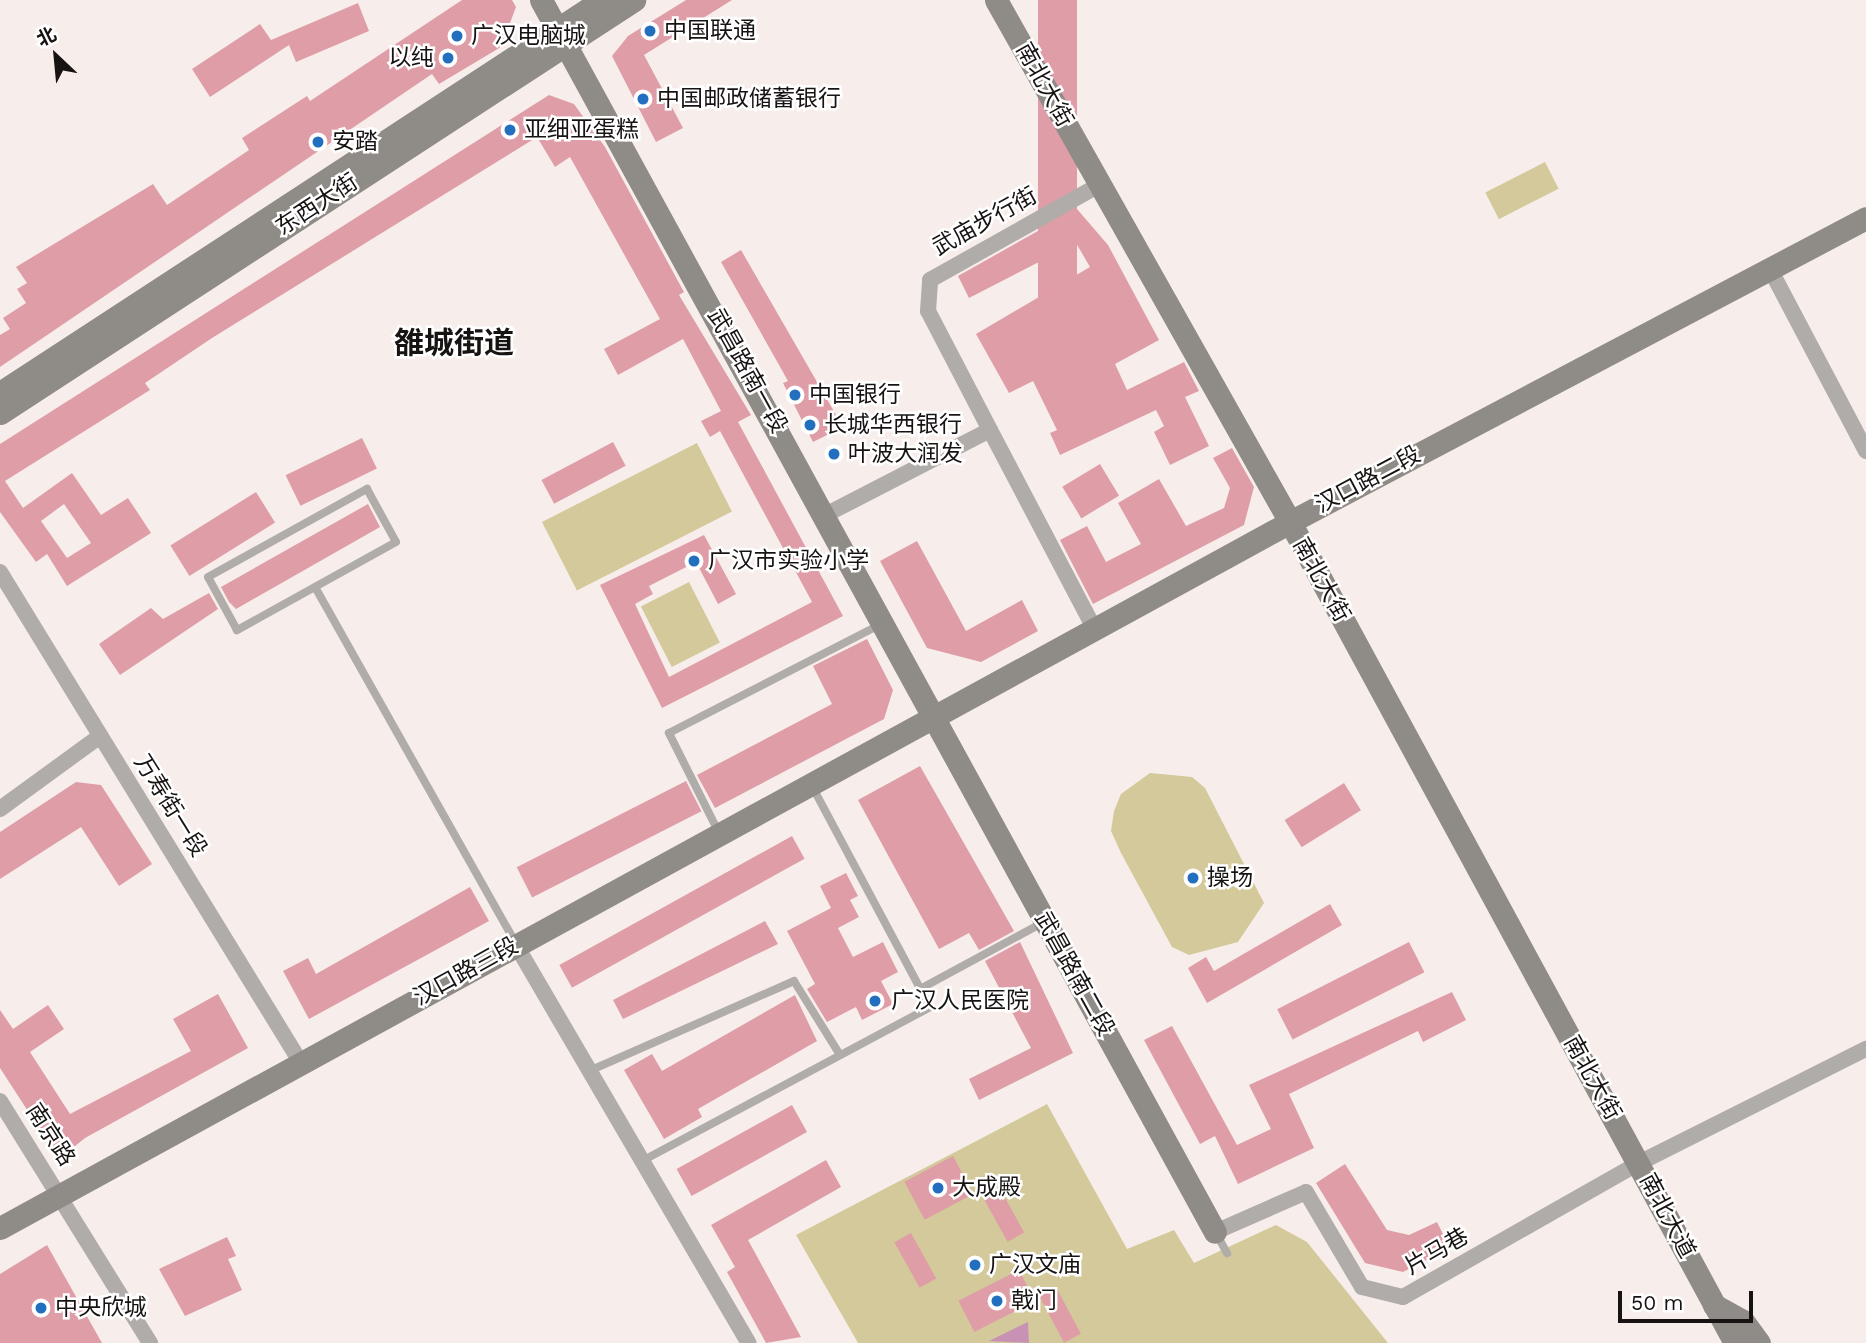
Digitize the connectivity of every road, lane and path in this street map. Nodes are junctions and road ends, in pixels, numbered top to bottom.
1 (541, 0) edge
2 (602, 0) edge
3 (634, 0) edge
4 (996, 0) edge
5 (560, 36) junction
6 (1099, 185) junction
7 (1866, 218) edge
8 (1769, 267) junction
9 (0, 393) edge
10 (0, 413) edge
11 (990, 430) junction
12 (1866, 451) edge
13 (827, 514) junction
14 (1290, 522) junction
15 (0, 572) edge
16 (315, 587) junction
17 (883, 622) junction
18 (1094, 628) junction
19 (933, 716) junction
20 (100, 736) junction
21 (811, 784) junction
22 (0, 810) edge
23 (719, 834) junction
24 (1045, 922) junction
25 (516, 945) junction
26 (920, 989) junction
27 (1866, 1049) edge
28 (840, 1055) junction
29 (301, 1063) junction
30 (589, 1071) junction
31 (0, 1101) edge
32 (642, 1160) junction
33 (1639, 1163) junction
34 (61, 1195) junction
35 (0, 1228) edge
36 (1215, 1232) junction
37 (1227, 1253) dead end
38 (1714, 1305) junction
39 (150, 1343) edge
40 (749, 1343) edge
41 (1735, 1343) edge
42 (1759, 1343) edge

1 - 5 street, 武昌路南一段
2 - 5 street, 东西大街
3 - 5 street, 东西大街
4 - 6 street, 南北大街
5 - 9 street, 东西大街
5 - 10 street, 东西大街
5 - 13 street, 武昌路南一段
6 - 11 street, 武庙步行街
6 - 14 street, 南北大街
7 - 8 street, 汉口路二段
8 - 12 street
8 - 14 street, 汉口路二段
11 - 13 street
11 - 18 street, 武庙步行街
13 - 17 street, 武昌路南一段
14 - 18 street, 汉口路二段
14 - 33 street, 南北大街
15 - 20 street, 万寿街一段
16 - 16 lane
16 - 25 lane
17 - 19 street, 武昌路南一段
17 - 23 lane
18 - 19 street, 汉口路二段
19 - 21 street, 汉口路三段
19 - 24 street, 武昌路南二段
20 - 22 street
20 - 29 street, 万寿街一段
21 - 23 street, 汉口路三段
21 - 26 lane
23 - 25 street, 汉口路三段
24 - 26 lane
24 - 36 street, 武昌路南二段
25 - 29 street, 汉口路三段
25 - 30 street
26 - 28 lane
27 - 33 street
28 - 30 lane
28 - 32 lane
29 - 34 street, 汉口路三段
30 - 32 street
31 - 34 street, 南京路
32 - 40 street
33 - 36 street, 片马巷
33 - 38 street, 南北大道
34 - 35 street, 汉口路三段
34 - 39 street, 南京路
36 - 37 lane
38 - 41 street, 南北大道
38 - 42 street

